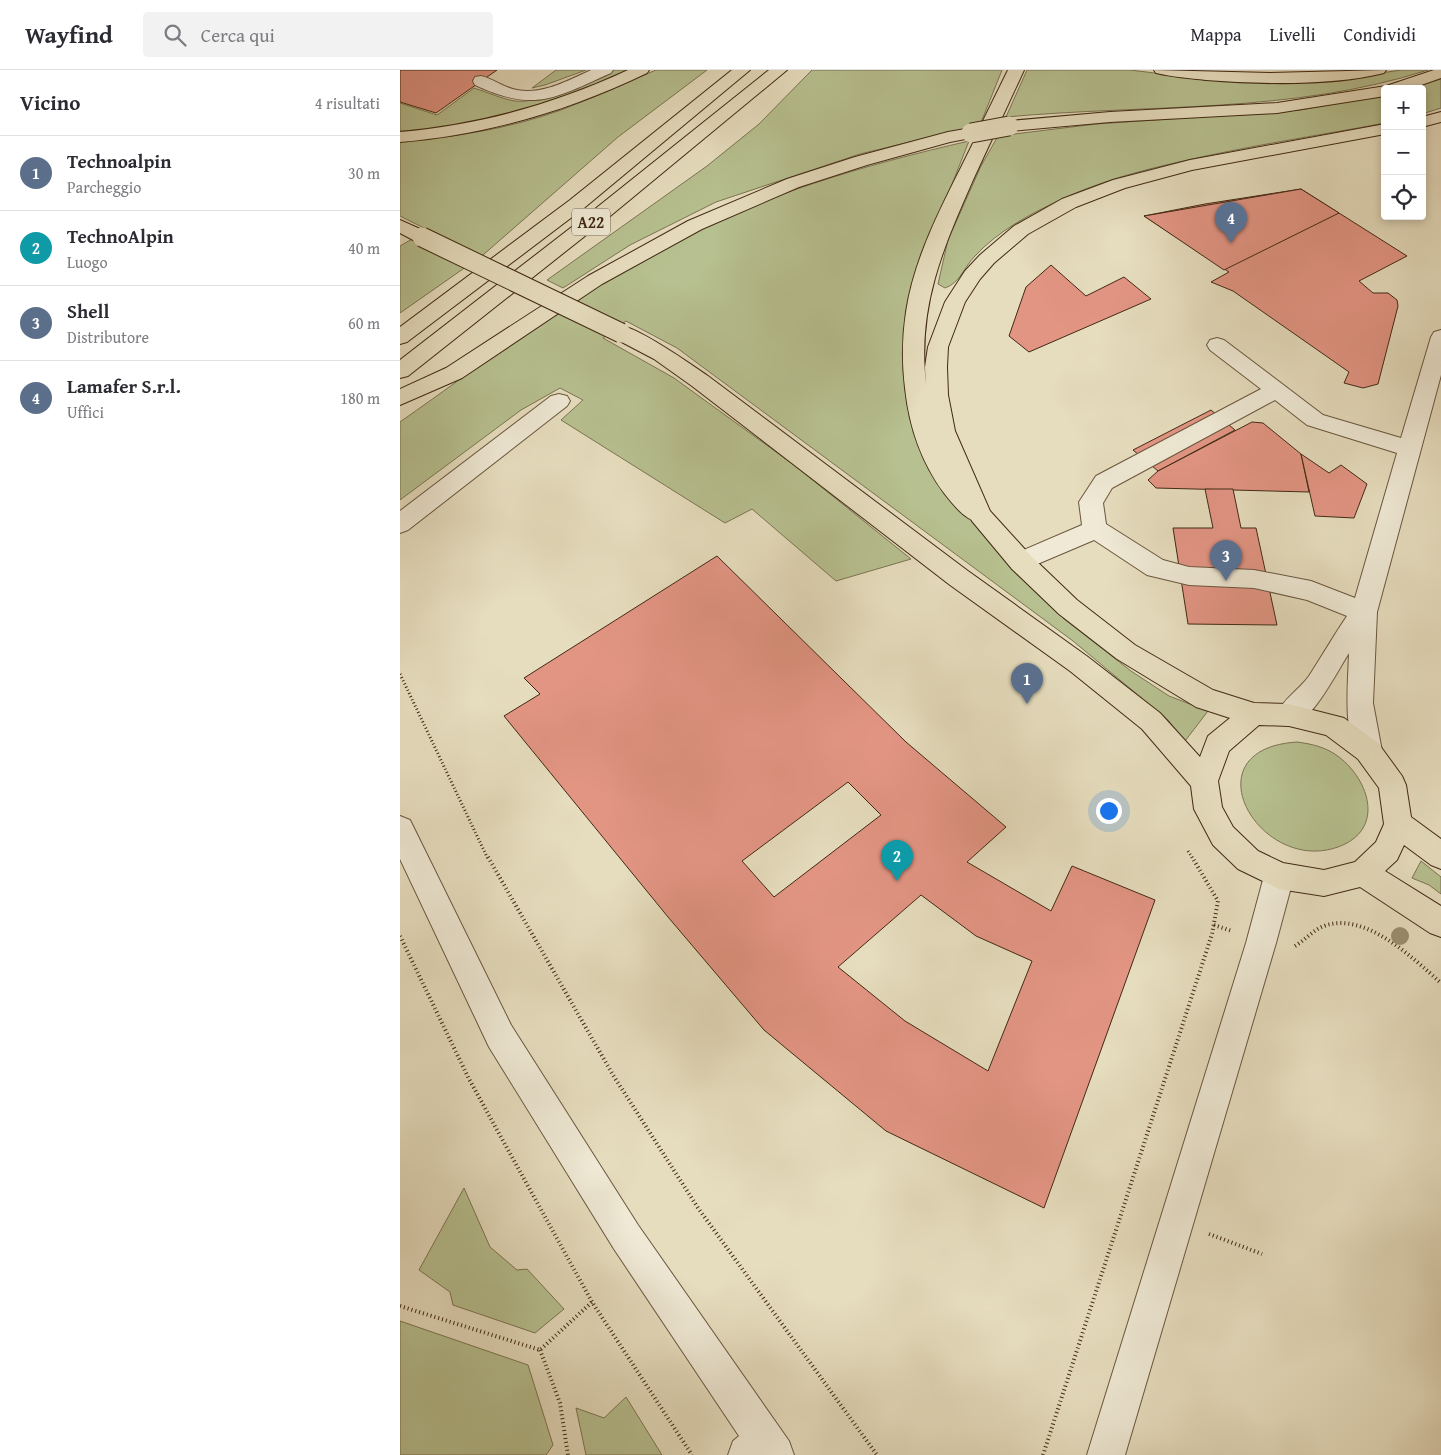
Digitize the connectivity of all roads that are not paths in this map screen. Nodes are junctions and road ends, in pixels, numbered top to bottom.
1 (605, 70) edge
2 (641, 70) edge
3 (742, 70) edge
4 (778, 70) edge
5 (1016, 70) edge
6 (1162, 70) edge
7 (1378, 70) edge
8 (1441, 73) edge
9 (481, 81) dead end
10 (1405, 85) edge
11 (1381, 92) edge
12 (1441, 117) edge
13 (1426, 121) edge
14 (1381, 131) edge
15 (400, 137) edge
16 (400, 226) edge
17 (400, 337) edge
18 (1441, 337) edge
19 (1217, 345) dead end
20 (1437, 365) edge
21 (400, 371) edge
22 (1277, 390) junction
23 (400, 398) edge
24 (559, 401) dead end
25 (1410, 450) junction
26 (980, 515) junction
27 (400, 524) edge
28 (1095, 529) junction
29 (1021, 562) junction
30 (1364, 612) junction
31 (1254, 714) junction
32 (1289, 715) junction
33 (1368, 751) junction
34 (1204, 781) junction
35 (1398, 824) junction
36 (400, 829) edge
37 (1441, 856) edge
38 (1364, 873) junction
39 (1279, 876) junction
40 (1441, 923) edge
41 (762, 1450) edge
42 (1106, 1455) edge

1 - 9 street
2 - 15 main road
3 - 17 main road, A22
4 - 21 main road, A22
5 - 26 main road
6 - 7 main road
8 - 10 main road
11 - 23 main road, bridge
12 - 13 main road
14 - 26 main road
16 - 34 main road, bridge
18 - 20 street
19 - 22 street
20 - 25 street
22 - 25 street
22 - 28 street
24 - 27 street
25 - 30 street
26 - 29 main road
28 - 29 street
28 - 30 street
29 - 31 main road
30 - 32 street
30 - 33 street
31 - 32 main road
31 - 34 main road
32 - 33 main road
33 - 35 main road
34 - 39 main road
35 - 37 main road
35 - 38 main road
36 - 41 street
38 - 39 main road
38 - 40 main road
39 - 42 street

